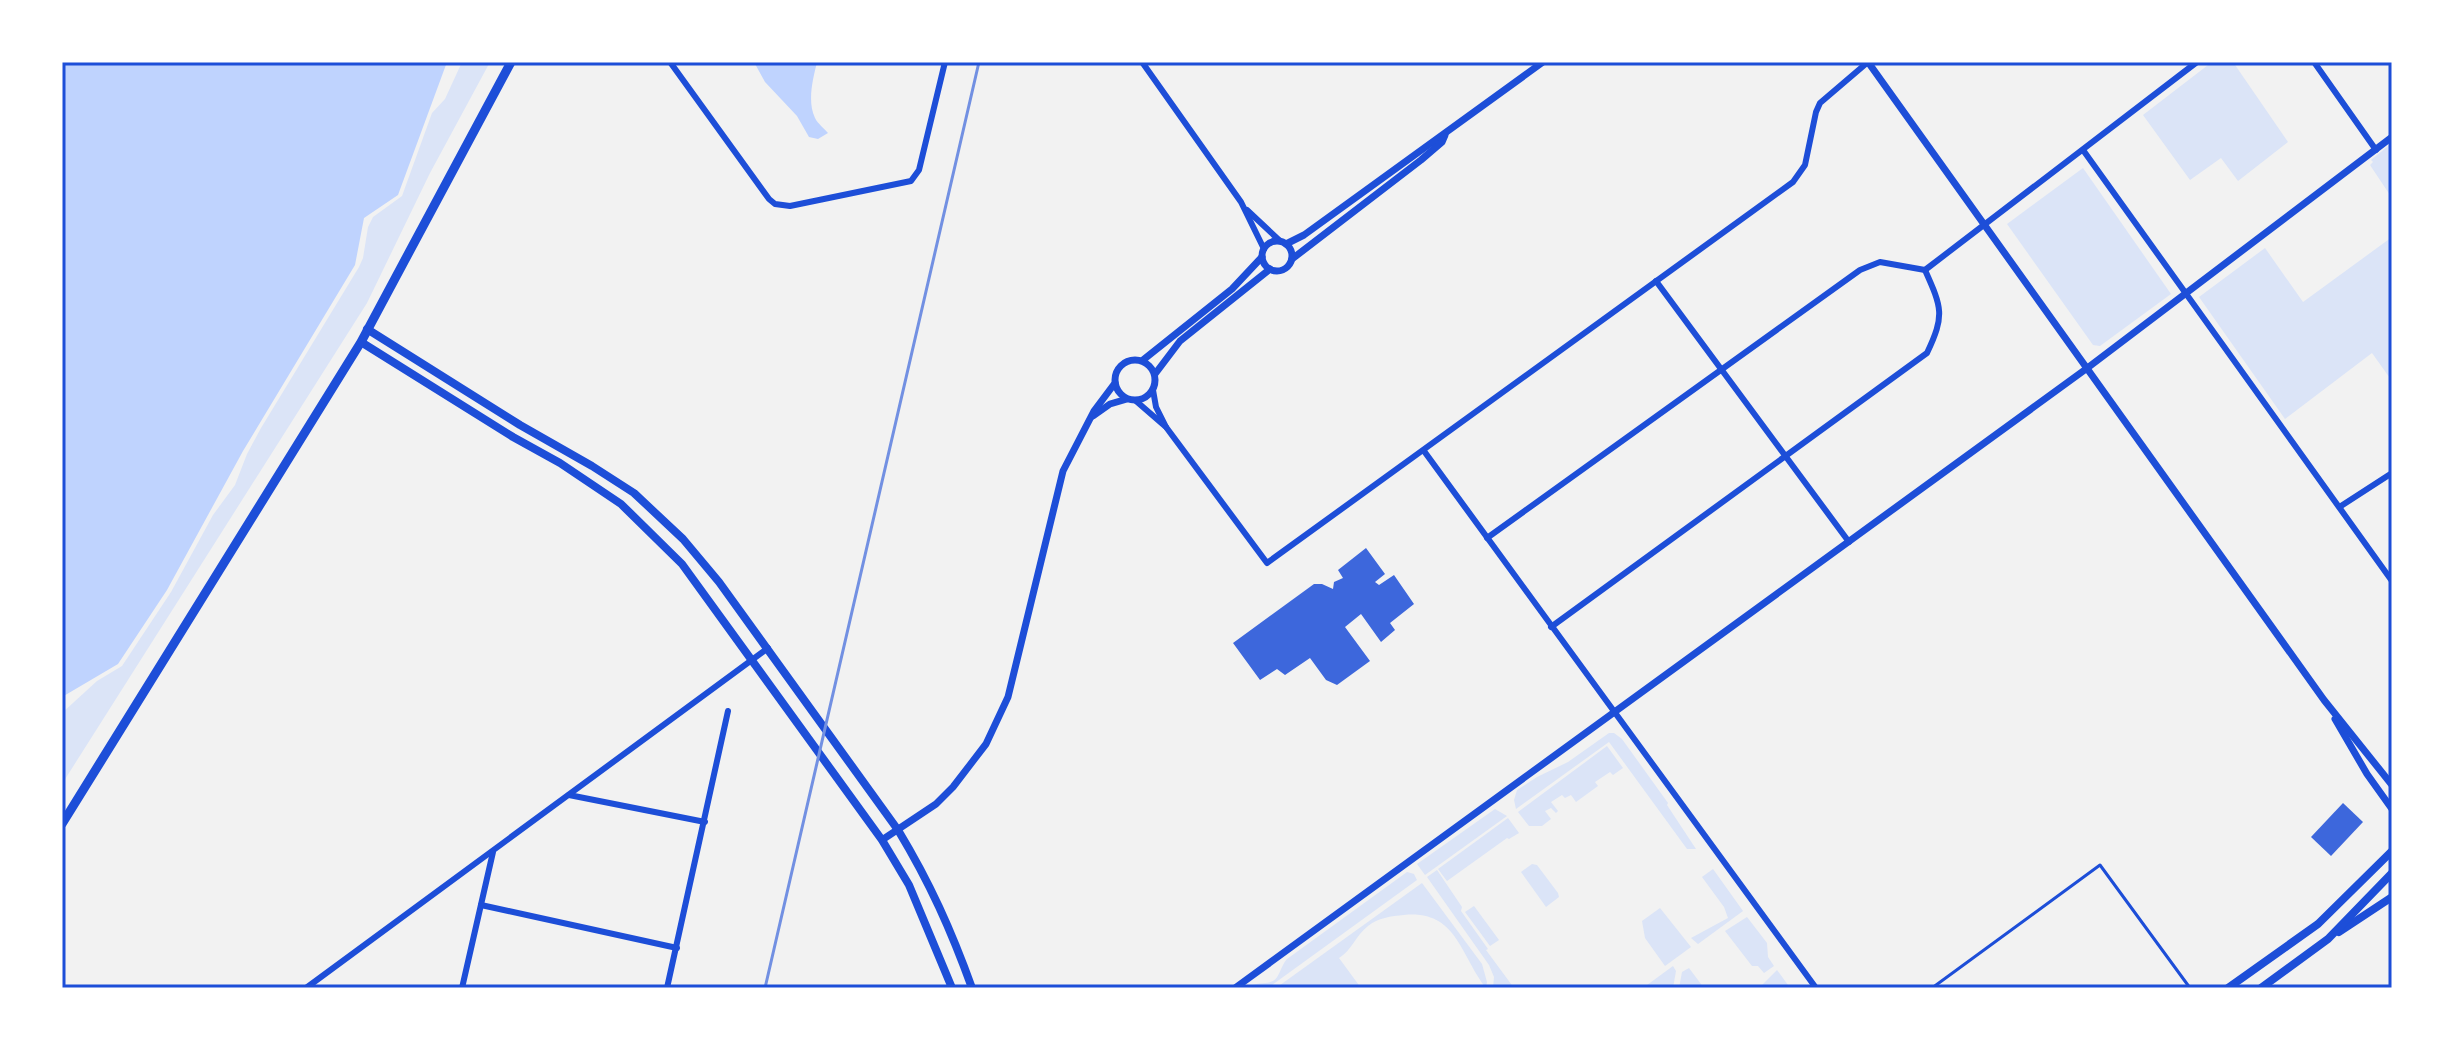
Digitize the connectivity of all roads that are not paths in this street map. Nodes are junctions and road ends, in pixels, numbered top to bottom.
1 (511, 62) edge
2 (670, 62) edge
3 (945, 62) edge
4 (1142, 62) edge
5 (1543, 62) edge
6 (1868, 62) edge
7 (2197, 62) edge
8 (2314, 62) edge
9 (1445, 135) junction
10 (2392, 137) edge
11 (2083, 150) junction
12 (2376, 150) junction
13 (1365, 190) junction
14 (1371, 198) junction
15 (1247, 210) junction
16 (1985, 225) junction
17 (1283, 243) junction
18 (1263, 253) junction
19 (1292, 259) junction
20 (1270, 269) junction
21 (1925, 270) junction
22 (1656, 281) junction
23 (2187, 294) junction
24 (367, 329) junction
25 (361, 342) junction
26 (1143, 360) junction
27 (2086, 369) junction
28 (1721, 370) junction
29 (1155, 374) junction
30 (1115, 383) junction
31 (1153, 390) junction
32 (1127, 399) junction
33 (1136, 401) junction
34 (1093, 416) junction
35 (1166, 427) junction
36 (1424, 451) junction
37 (1785, 457) junction
38 (2392, 473) edge
39 (2341, 506) junction
40 (1487, 538) junction
41 (1849, 542) junction
42 (2392, 581) edge
43 (1551, 627) junction
44 (768, 648) junction
45 (752, 661) junction
46 (2324, 700) junction
47 (728, 711) dead end
48 (1614, 713) junction
49 (2392, 785) edge
50 (569, 795) junction
51 (2392, 809) edge
52 (705, 822) junction
53 (62, 824) edge
54 (898, 830) junction
55 (882, 840) junction
56 (2392, 851) edge
57 (493, 852) junction
58 (2392, 873) edge
59 (2392, 897) edge
60 (481, 905) junction
61 (2328, 939) junction
62 (677, 948) junction
63 (306, 988) edge
64 (462, 988) edge
65 (667, 988) edge
66 (952, 988) edge
67 (972, 988) edge
68 (1235, 988) edge
69 (1816, 988) edge
70 (1932, 988) edge
71 (2190, 988) edge
72 (2228, 988) edge
73 (2261, 988) edge

1 - 24 main road
2 - 3 street
4 - 15 street
5 - 9 street
6 - 16 street
6 - 22 street
7 - 11 street
8 - 12 street
9 - 13 street
9 - 14 street
10 - 12 street
11 - 16 street
11 - 23 street
12 - 23 street
13 - 14 street
13 - 17 street
14 - 19 street
15 - 17 street
15 - 18 street
16 - 21 street
16 - 27 street
17 - 18 street
17 - 19 street
18 - 20 street
18 - 26 street
19 - 20 street
20 - 29 street
21 - 28 street
21 - 37 street
22 - 28 street
22 - 36 street
23 - 27 street
23 - 39 street
24 - 25 main road
24 - 44 main road
25 - 45 main road
25 - 53 main road
26 - 29 street
26 - 30 street
27 - 41 street
27 - 46 street
28 - 37 street
28 - 40 street
29 - 31 street
30 - 32 street
30 - 34 street
31 - 33 street
31 - 35 street
32 - 33 street
32 - 34 street
33 - 35 street
34 - 54 street
35 - 36 street
36 - 40 street
37 - 41 street
37 - 43 street
38 - 39 street
39 - 42 street
40 - 43 street
41 - 48 street
43 - 48 street
44 - 45 street
44 - 54 main road
45 - 50 street
45 - 55 main road
46 - 49 street
46 - 51 street
47 - 52 street
48 - 68 street
48 - 69 street
50 - 52 street
50 - 57 street
52 - 62 street
54 - 55 street
54 - 67 main road
55 - 66 main road
56 - 72 main road
57 - 60 street
57 - 63 street
58 - 61 main road
59 - 61 main road
60 - 62 street
60 - 64 street
61 - 73 main road
62 - 65 street
70 - 71 lane

